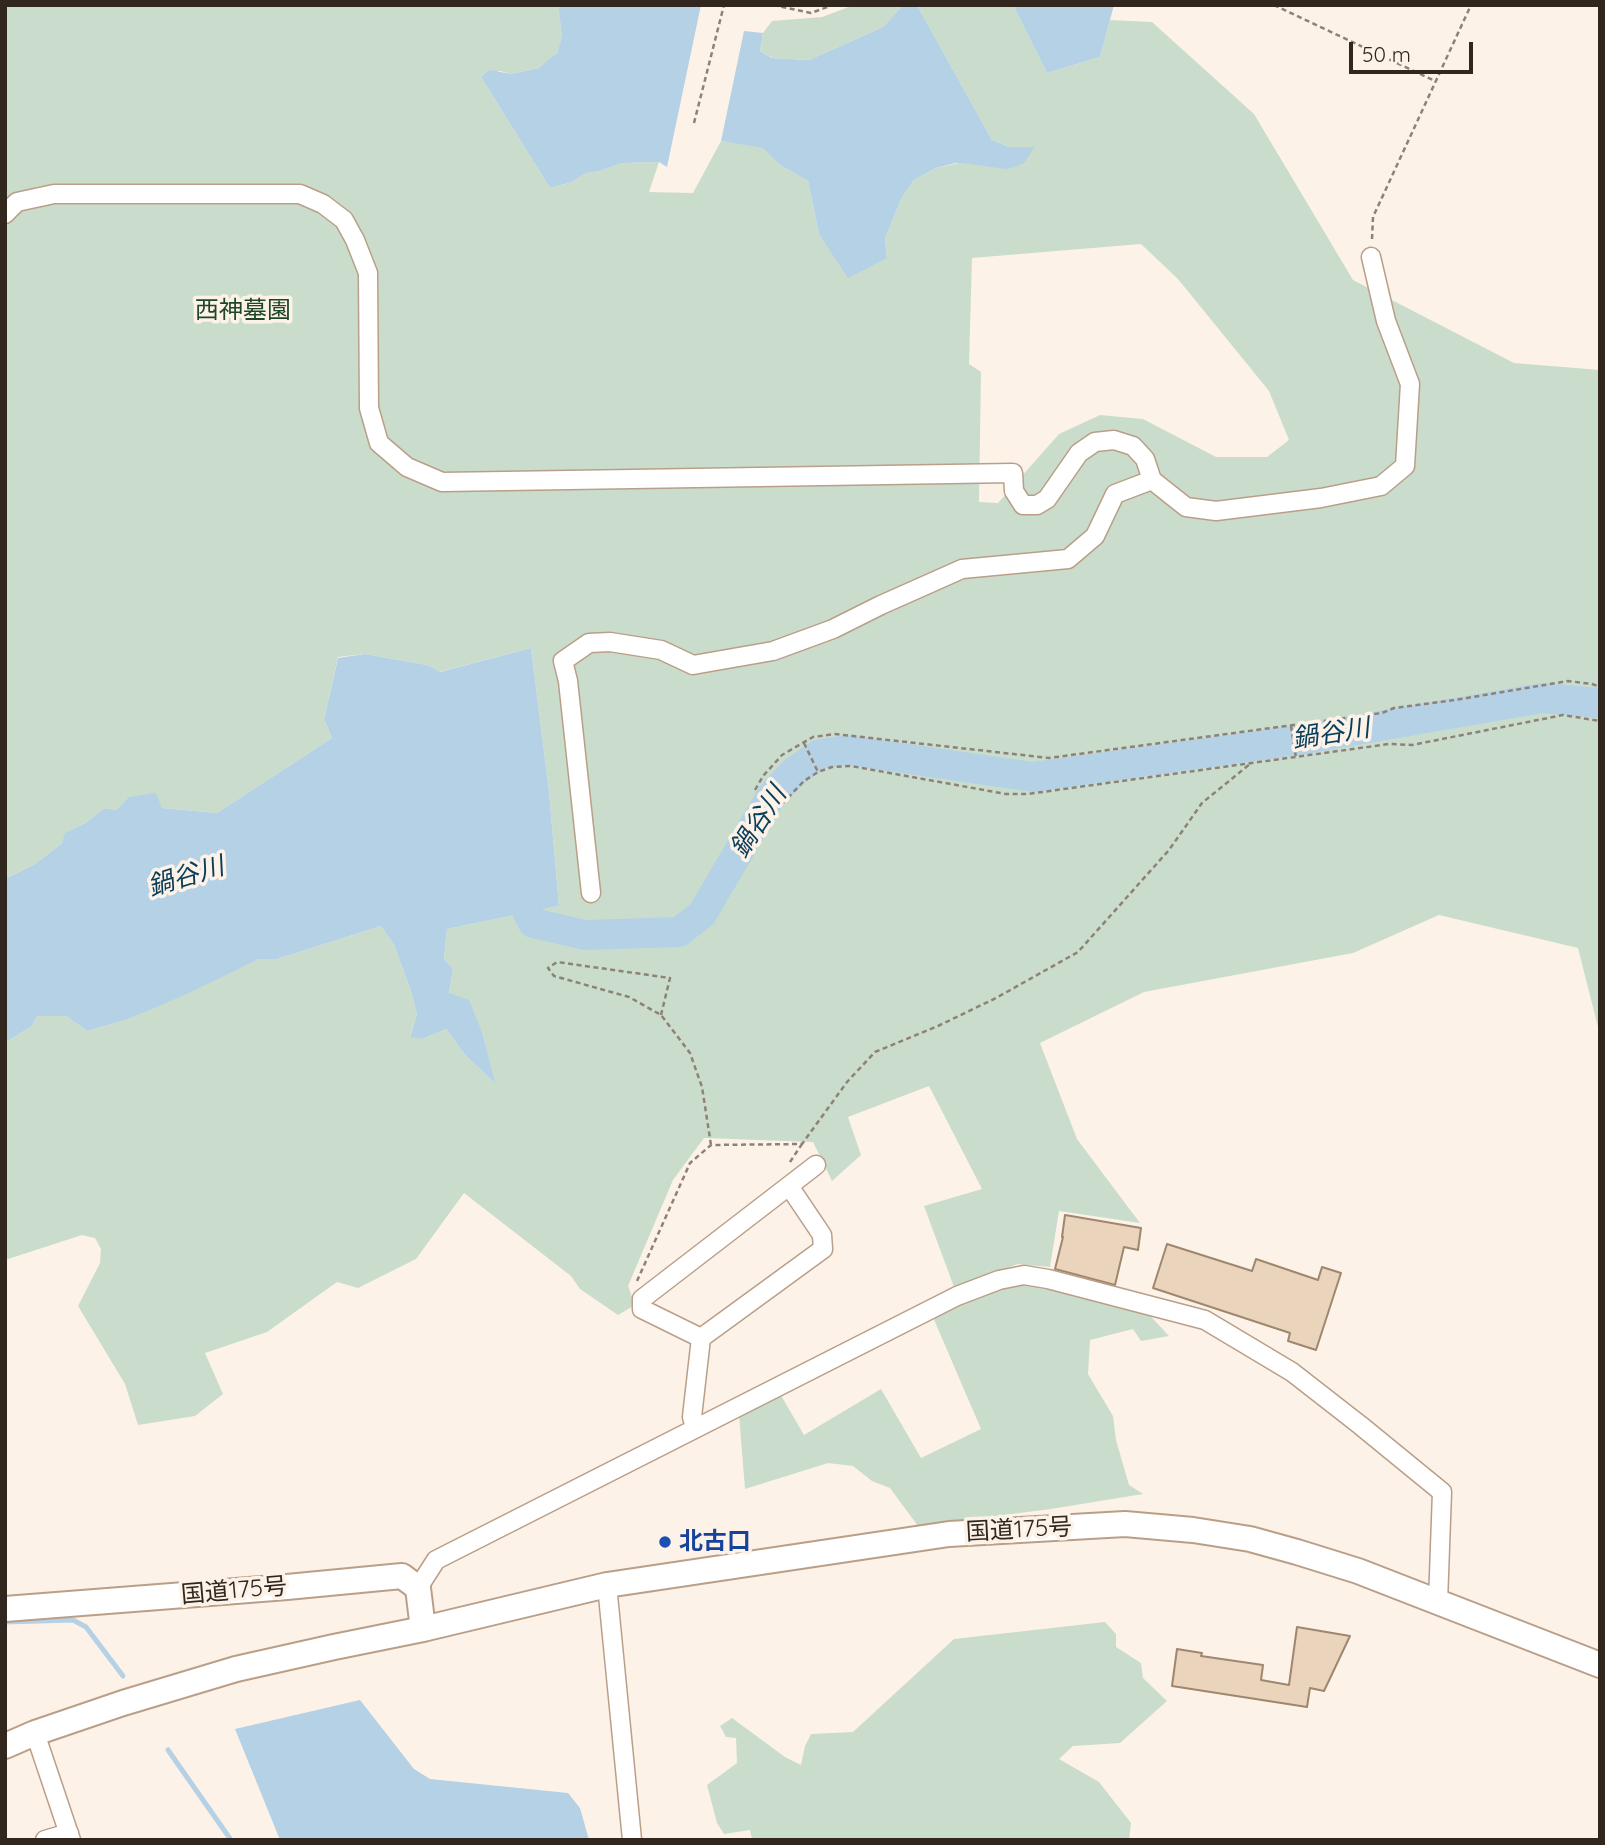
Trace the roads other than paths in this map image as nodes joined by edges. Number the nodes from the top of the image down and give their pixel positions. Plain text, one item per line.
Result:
1 (5, 214) edge
2 (1371, 257) road end
3 (1152, 480) junction
4 (592, 893) dead end
5 (816, 1165) dead end
6 (789, 1186) junction
7 (701, 1338) junction
8 (695, 1428) junction
9 (607, 1585) junction
10 (418, 1588) junction
11 (1438, 1602) junction
12 (5, 1609) edge
13 (424, 1629) junction
14 (1600, 1665) edge
15 (35, 1733) junction
16 (5, 1746) edge
17 (70, 1836) edge
18 (45, 1840) edge
19 (632, 1840) edge

1 - 3 street
2 - 3 street
3 - 4 street
5 - 6 street
6 - 7 street
6 - 7 street
7 - 8 street
8 - 10 street
8 - 11 street
9 - 11 highway, 国道175号
9 - 13 highway, 国道175号
9 - 19 street
10 - 12 highway, 国道175号
10 - 13 highway
11 - 14 highway, 国道175号
13 - 15 highway, 国道175号
15 - 16 highway, 国道175号
15 - 17 street
17 - 18 street

